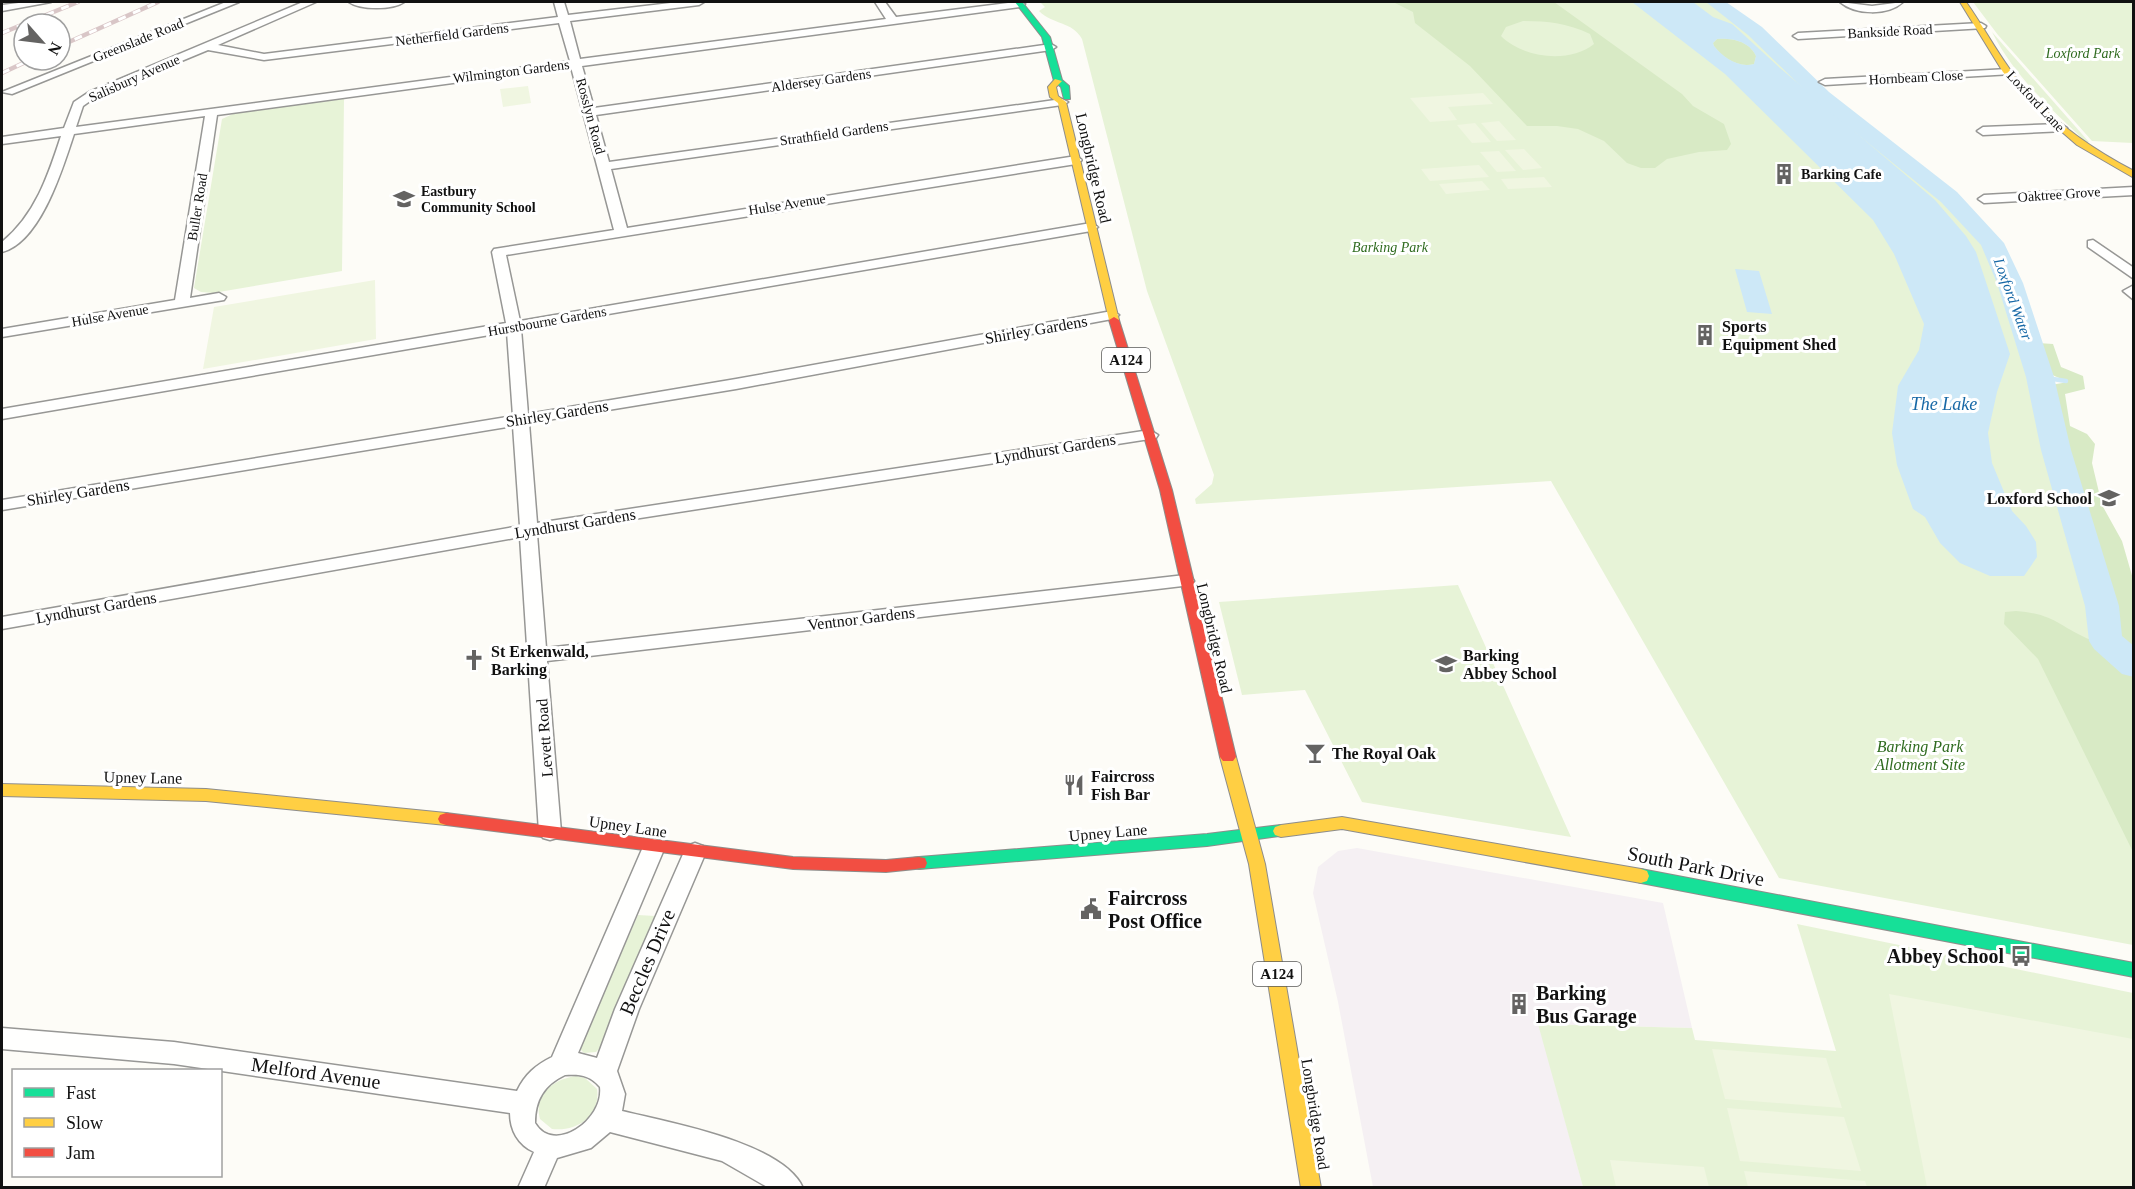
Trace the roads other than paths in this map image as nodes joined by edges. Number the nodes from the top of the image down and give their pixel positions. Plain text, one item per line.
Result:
1 (46, 2) edge
2 (234, 2) edge
3 (311, 2) edge
4 (354, 2) edge
5 (399, 2) edge
6 (559, 2) edge
7 (699, 2) edge
8 (879, 2) edge
9 (1845, 2) edge
10 (1898, 2) edge
11 (1963, 2) edge
12 (1019, 3) edge
13 (2, 8) edge
14 (565, 20) junction
15 (893, 21) junction
16 (1981, 26) junction
17 (1798, 36) dead end
18 (206, 46) junction
19 (1051, 47) junction
20 (576, 63) junction
21 (2008, 72) junction
22 (1825, 82) dead end
23 (8, 92) dead end
24 (1062, 102) junction
25 (212, 111) junction
26 (591, 112) junction
27 (2061, 128) junction
28 (1983, 131) dead end
29 (67, 132) junction
30 (2, 140) edge
31 (1076, 160) junction
32 (605, 166) junction
33 (2133, 175) edge
34 (2133, 191) edge
35 (1984, 199) dead end
36 (1091, 227) junction
37 (621, 230) junction
38 (2093, 244) dead end
39 (2, 248) edge
40 (499, 252) joint
41 (2133, 275) edge
42 (2133, 289) edge
43 (2133, 296) edge
44 (219, 297) dead end
45 (182, 303) junction
46 (1112, 315) junction
47 (514, 327) junction
48 (2, 333) edge
49 (2, 414) edge
50 (519, 420) junction
51 (1150, 435) junction
52 (2, 505) edge
53 (527, 530) junction
54 (1185, 581) junction
55 (2, 623) edge
56 (538, 656) junction
57 (2, 790) edge
58 (550, 832) junction
59 (1250, 835) junction
60 (654, 847) junction
61 (695, 852) junction
62 (2133, 970) edge
63 (2, 1039) edge
64 (561, 1065) junction
65 (604, 1072) junction
66 (523, 1103) junction
67 (606, 1119) junction
68 (549, 1146) junction
69 (531, 1188) edge
70 (790, 1188) edge
71 (1311, 1188) edge

1 - 13 street
2 - 23 street, Greenslade Road
3 - 18 street, Salisbury Avenue
4 - 5 street
6 - 14 street, Rosslyn Road
7 - 14 street, Netherfield Gardens
8 - 15 street
9 - 10 street
11 - 16 street, Loxford Lane
12 - 15 street, Wilmington Gardens
12 - 19 street, Longbridge Road / A124
14 - 18 street, Netherfield Gardens
14 - 20 street, Rosslyn Road
15 - 20 street, Wilmington Gardens
16 - 17 street, Bankside Road
16 - 21 street, Loxford Lane
18 - 29 street, Salisbury Avenue
19 - 24 street, Longbridge Road / A124
19 - 26 street, Aldersey Gardens
20 - 25 street, Wilmington Gardens
20 - 26 street, Rosslyn Road
21 - 22 street, Hornbeam Close
21 - 27 street, Loxford Lane
24 - 31 street, Longbridge Road / A124
24 - 32 street, Strathfield Gardens
25 - 29 street, Wilmington Gardens
25 - 45 street, Buller Road
26 - 32 street, Rosslyn Road
27 - 28 street
27 - 33 street, Loxford Lane
29 - 30 street, Wilmington Gardens
29 - 39 street, Salisbury Avenue
31 - 36 street, Longbridge Road / A124
31 - 37 street, Hulse Avenue
32 - 37 street, Rosslyn Road
34 - 35 street, Oaktree Grove
36 - 46 street, Longbridge Road / A124
36 - 47 street, Hurstbourne Gardens
37 - 40 street, Hulse Avenue
38 - 41 street
40 - 47 street, Levett Road
42 - 43 street
44 - 45 street, Hulse Avenue
45 - 48 street, Hulse Avenue
46 - 50 street, Shirley Gardens
46 - 51 street, Longbridge Road / A124
47 - 49 street, Hurstbourne Gardens
47 - 50 street, Levett Road
50 - 52 street, Shirley Gardens
50 - 53 street, Levett Road
51 - 53 street, Lyndhurst Gardens
51 - 54 street, Longbridge Road / A124
53 - 55 street, Lyndhurst Gardens
53 - 56 street, Levett Road
54 - 56 street, Ventnor Gardens
54 - 59 street, Longbridge Road / A124
56 - 58 street, Levett Road
57 - 58 street, Upney Lane
58 - 60 street, Upney Lane
59 - 61 street, Upney Lane
59 - 62 street, South Park Drive
59 - 71 street, Longbridge Road / A124
60 - 61 street, Upney Lane
60 - 64 street
61 - 65 street, Beccles Drive
63 - 66 street, Melford Avenue
64 - 65 street
64 - 66 street
65 - 67 street
66 - 68 street
67 - 68 street
67 - 70 street
68 - 69 street

